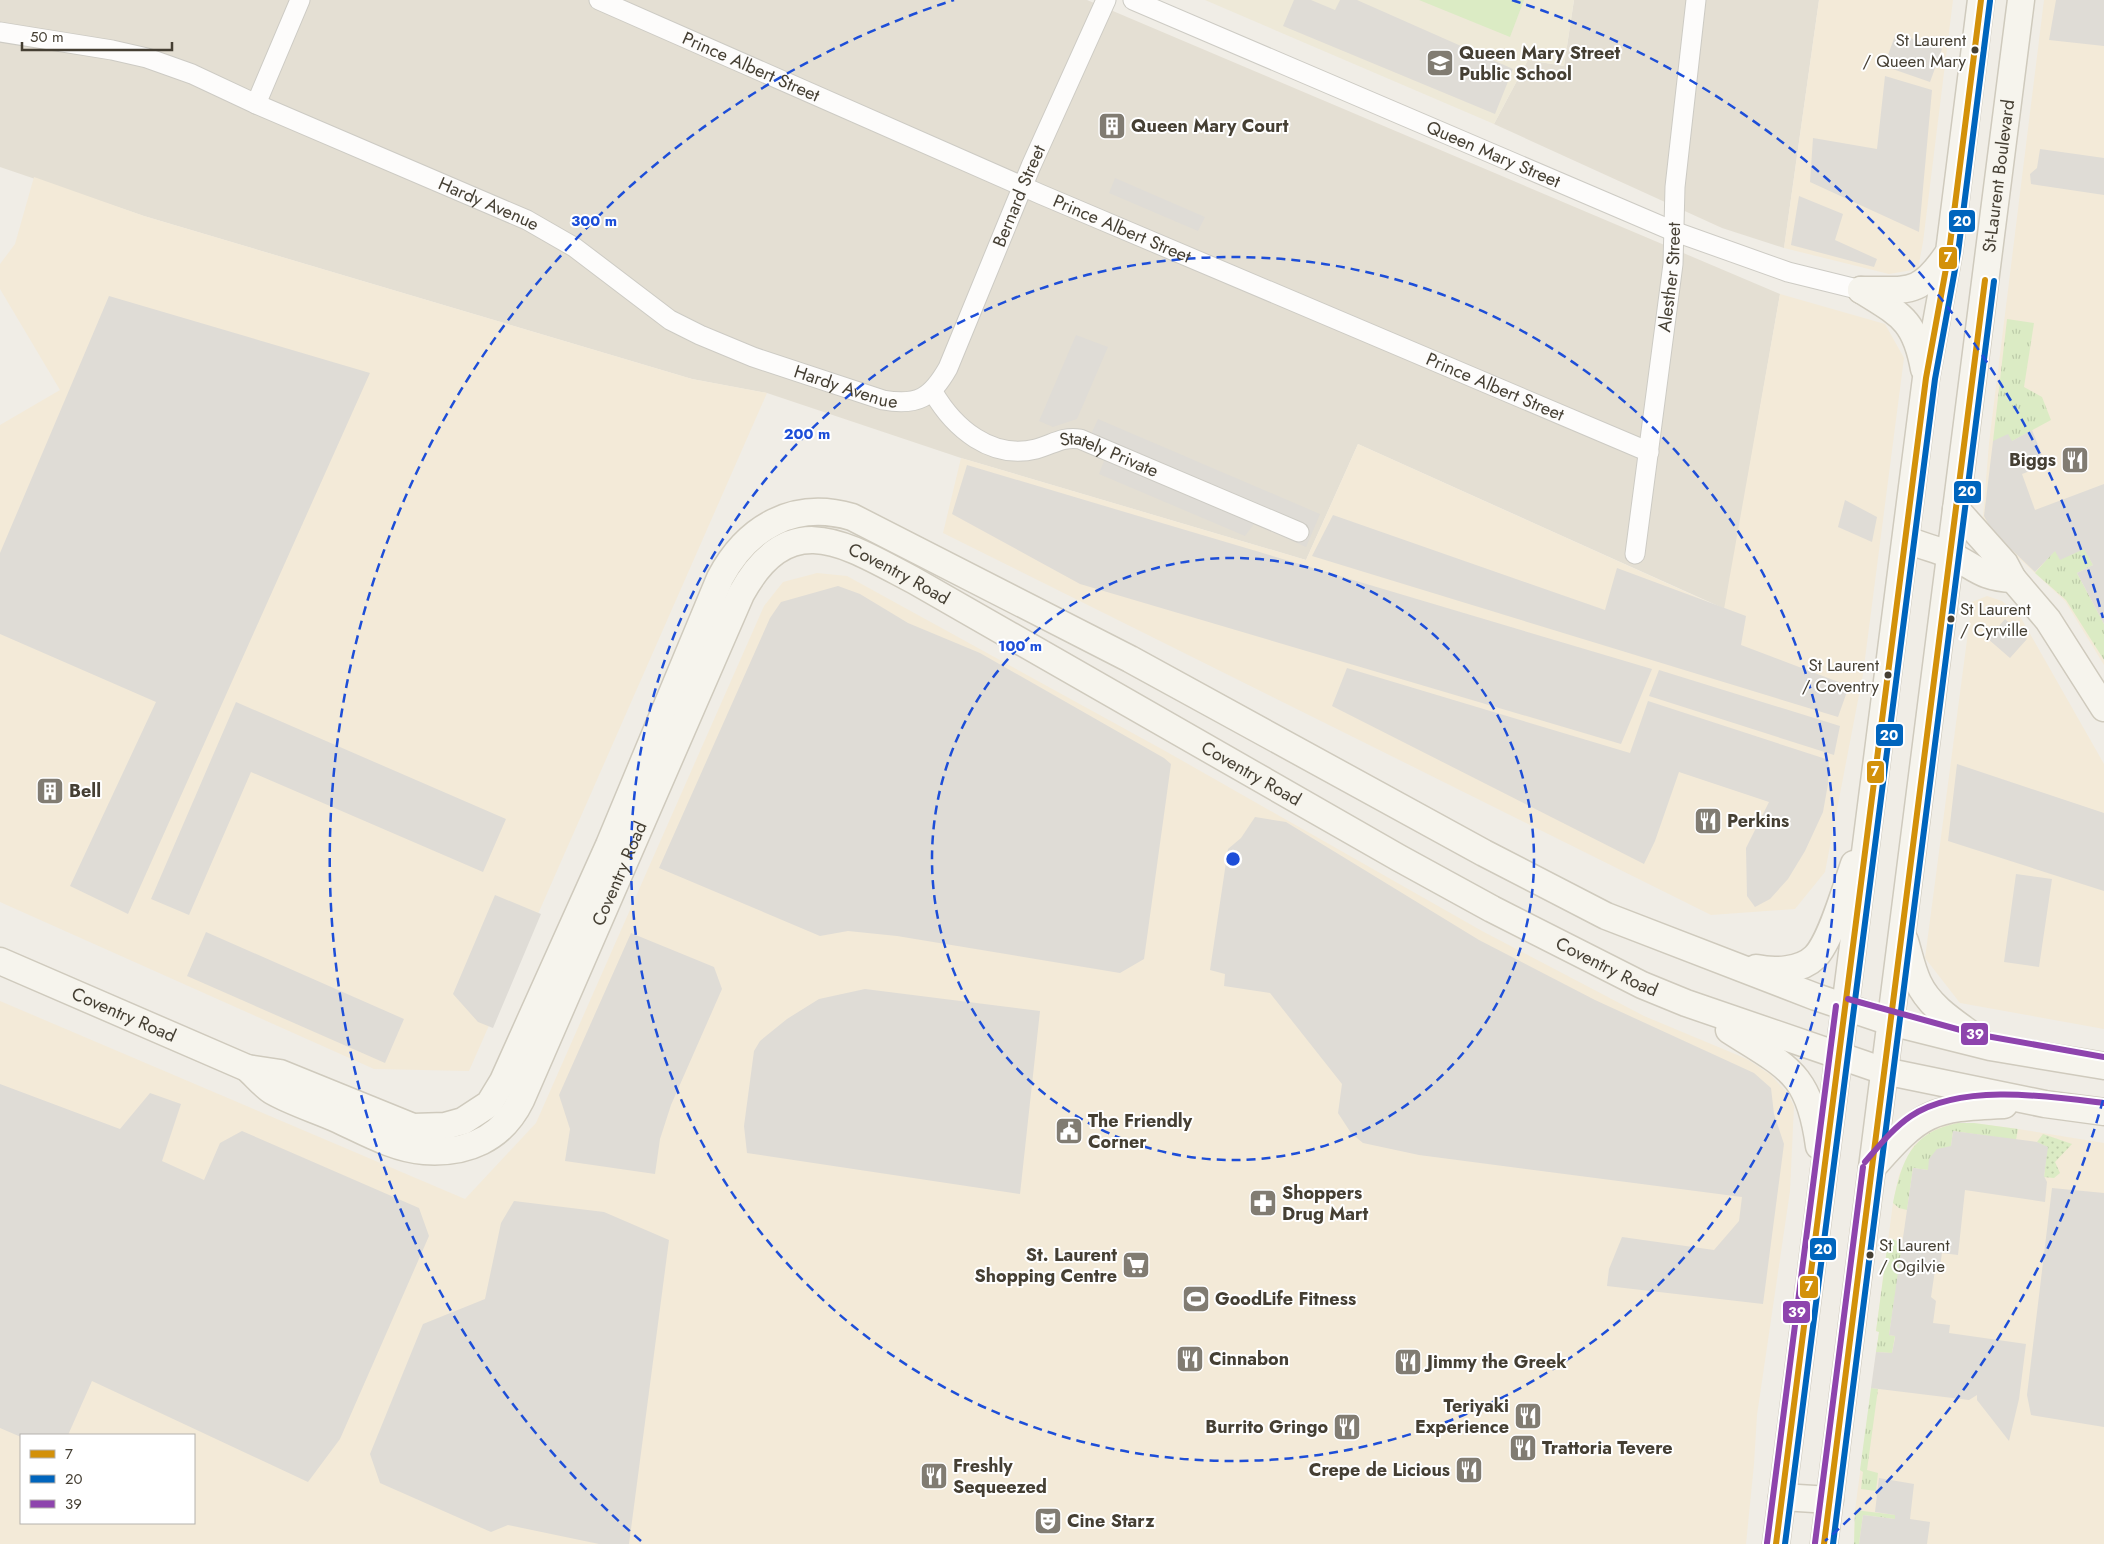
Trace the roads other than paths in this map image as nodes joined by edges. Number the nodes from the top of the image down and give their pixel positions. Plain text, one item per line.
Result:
1 (300, 0) edge
2 (599, 0) edge
3 (1106, 0) edge
4 (1132, 0) edge
5 (1696, 0) edge
6 (1980, 0) edge
7 (2021, 0) edge
8 (0, 32) edge
9 (256, 104) junction
10 (1023, 186) junction
11 (1673, 231) junction
12 (1949, 252) junction
13 (1861, 290) junction
14 (1926, 378) junction
15 (933, 392) junction
16 (1649, 452) junction
17 (1956, 509) junction
18 (1299, 532) dead end
19 (1906, 540) junction
20 (1636, 554) dead end
21 (1949, 555) junction
22 (2013, 579) junction
23 (2104, 708) edge
24 (1871, 819) junction
25 (1902, 932) junction
26 (1684, 948) junction
27 (0, 961) edge
28 (1686, 1003) junction
29 (1845, 1007) junction
30 (1890, 1022) junction
31 (1990, 1047) junction
32 (1838, 1057) junction
33 (2104, 1066) edge
34 (247, 1068) junction
35 (1884, 1071) junction
36 (2045, 1104) junction
37 (2104, 1112) edge
38 (1872, 1168) junction
39 (1824, 1176) junction
40 (1782, 1497) junction
41 (1830, 1500) junction
42 (1776, 1544) edge
43 (1824, 1544) edge

1 - 9 street
2 - 10 street, Prince Albert Street
3 - 10 street, Bernard Street
4 - 11 street, Queen Mary Street
5 - 11 street, Alesther Street
6 - 12 main road
7 - 17 main road, St-Laurent Boulevard
8 - 9 street, Hardy Avenue
9 - 15 street, Hardy Avenue
10 - 15 street, Bernard Street
10 - 16 street, Prince Albert Street
11 - 13 street, Queen Mary Street
11 - 16 street, Alesther Street
12 - 13 main road
12 - 14 main road
13 - 14 main road
14 - 19 main road
15 - 18 street, Stately Private
16 - 20 street, Alesther Street
17 - 21 main road, St-Laurent Boulevard
17 - 22 main road
19 - 21 main road
19 - 24 main road
21 - 22 main road
21 - 25 main road, St-Laurent Boulevard
22 - 23 main road
24 - 26 main road
24 - 29 main road
25 - 30 main road, St-Laurent Boulevard
25 - 31 main road
26 - 29 main road, Coventry Road
26 - 34 main road, Coventry Road
27 - 34 main road, Coventry Road
28 - 32 main road, Coventry Road
28 - 34 main road, Coventry Road
28 - 39 main road
29 - 30 main road, Coventry Road
29 - 32 main road
30 - 31 main road, Coventry Road
30 - 35 main road, St-Laurent Boulevard
31 - 33 main road, Coventry Road
32 - 35 main road, Coventry Road
32 - 39 main road
35 - 36 main road, Coventry Road
35 - 38 main road, St-Laurent Boulevard
36 - 37 main road
36 - 38 main road
38 - 41 main road, St-Laurent Boulevard
39 - 40 main road
40 - 41 main road
40 - 42 main road
41 - 43 main road, St-Laurent Boulevard

